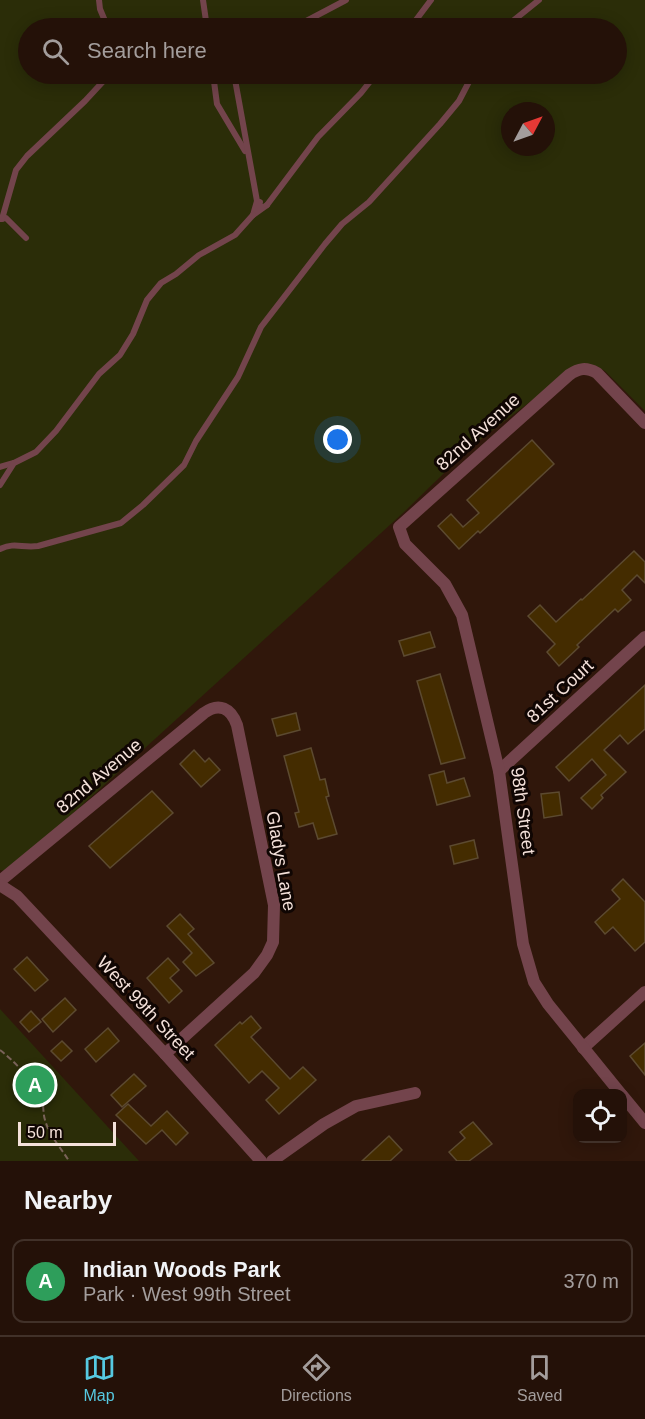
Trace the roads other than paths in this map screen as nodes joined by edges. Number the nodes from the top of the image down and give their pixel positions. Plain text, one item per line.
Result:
1 (99, 0) edge
2 (203, 0) edge
3 (346, 0) edge
4 (431, 0) edge
5 (539, 0) edge
6 (104, 18) edge
7 (206, 18) edge
8 (312, 18) edge
9 (418, 18) edge
10 (516, 18) edge
11 (101, 84) edge
12 (214, 84) edge
13 (236, 84) edge
14 (368, 84) edge
15 (468, 84) edge
16 (247, 154) junction
17 (257, 201) junction
18 (267, 206) junction
19 (253, 215) junction
20 (1, 219) edge
21 (26, 238) dead end
22 (645, 423) edge
23 (2, 470) edge
24 (0, 485) edge
25 (399, 527) joint
26 (0, 549) edge
27 (645, 637) edge
28 (224, 707) joint
29 (500, 771) junction
30 (0, 883) edge
31 (645, 992) edge
32 (583, 1048) junction
33 (165, 1054) junction
34 (618, 1089) edge
35 (415, 1093) dead end
36 (627, 1100) edge
37 (645, 1123) edge
38 (261, 1161) edge
39 (272, 1161) edge

1 - 6 lane
2 - 7 lane
3 - 8 lane
4 - 9 lane
5 - 10 lane
11 - 20 lane
12 - 16 lane
13 - 16 lane
14 - 18 lane
15 - 26 lane
16 - 17 lane
17 - 18 lane
17 - 19 lane
18 - 19 lane
19 - 23 lane
20 - 21 lane
22 - 25 street, 82nd Avenue
23 - 24 lane
25 - 29 street, 98th Street
27 - 29 street, 81st Court
28 - 30 street, 82nd Avenue
28 - 33 street, Gladys Lane
29 - 32 street, 98th Street
30 - 33 street, West 99th Street
31 - 32 street
32 - 34 street, 98th Street
33 - 38 street, West 99th Street
35 - 39 street
36 - 37 street, 98th Street

